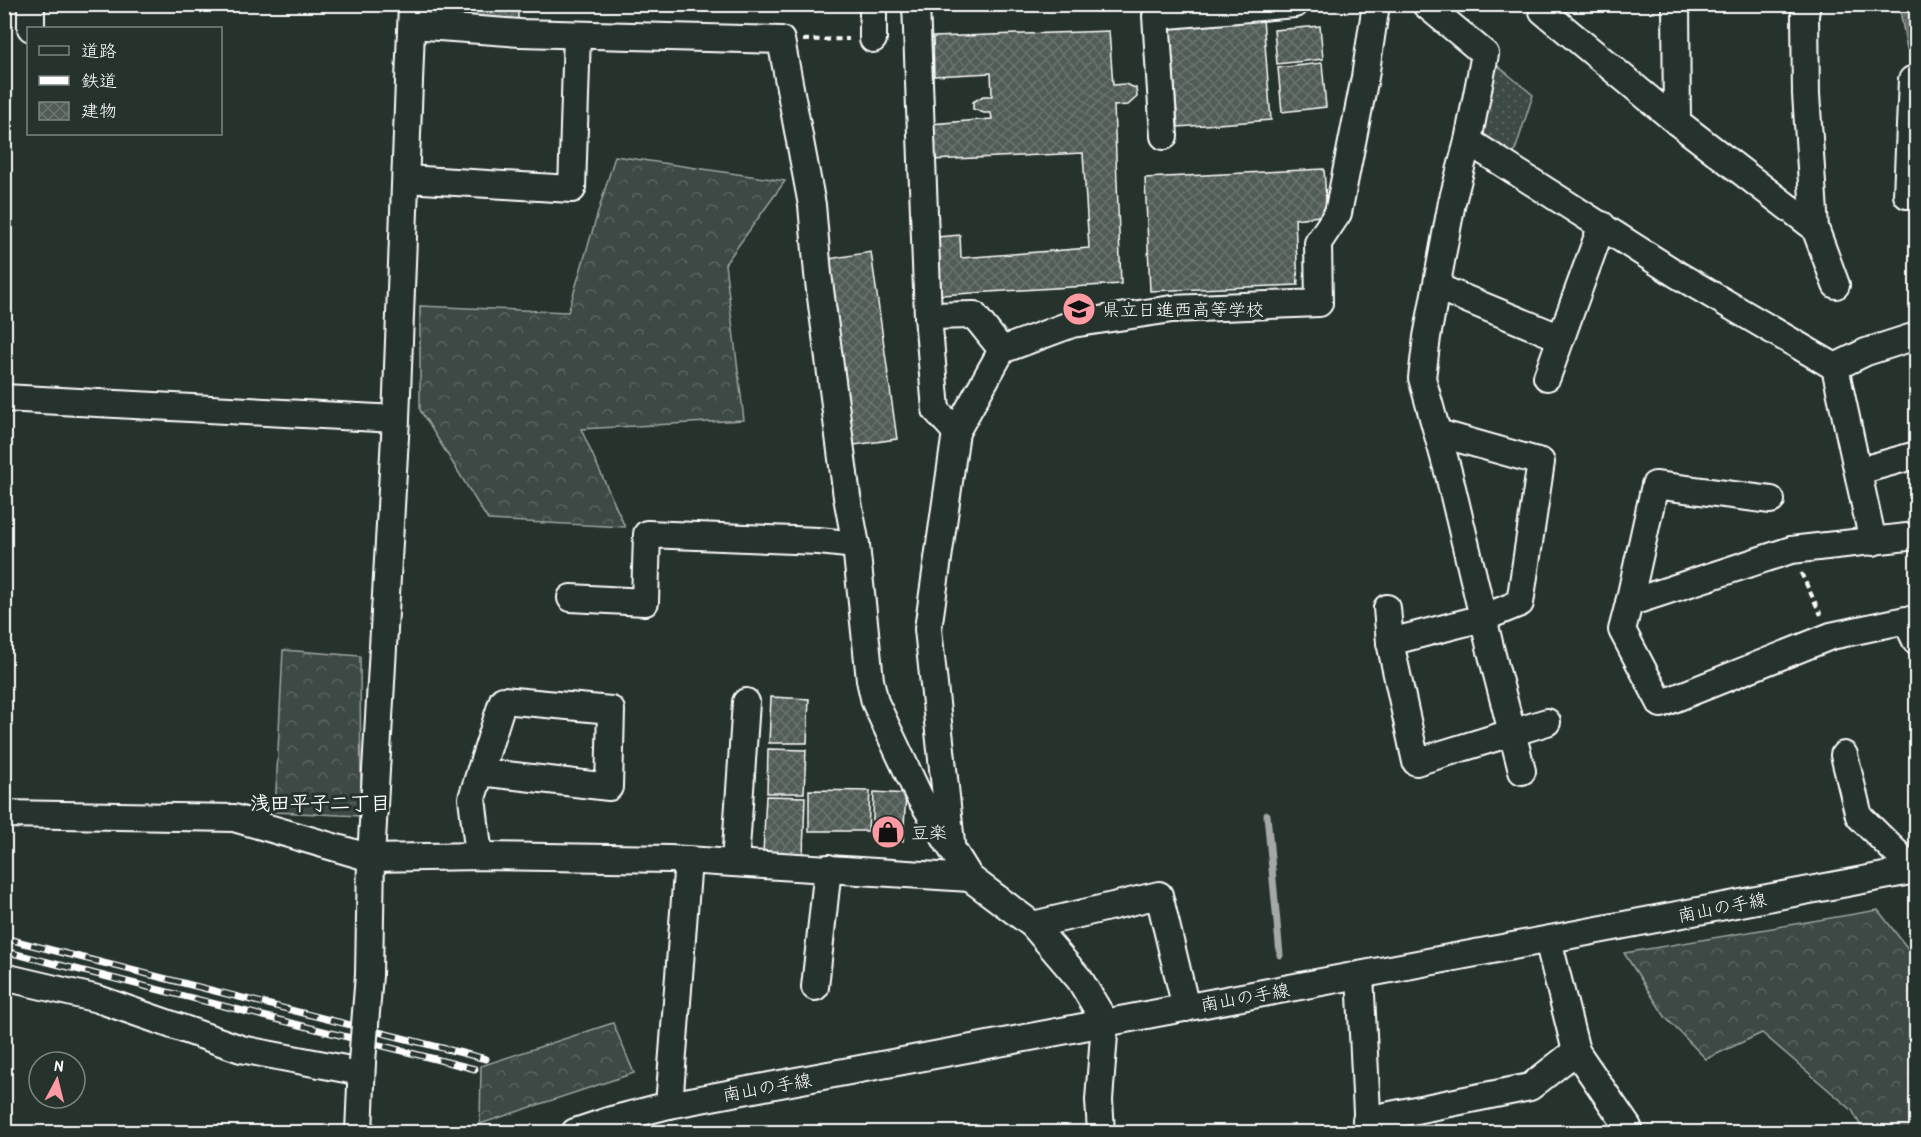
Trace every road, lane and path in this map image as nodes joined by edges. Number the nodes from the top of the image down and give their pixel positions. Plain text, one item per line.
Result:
1 (31, 4) edge
2 (873, 4) edge
3 (916, 4) edge
4 (1295, 4) edge
5 (1376, 4) edge
6 (1425, 4) edge
7 (1676, 4) edge
8 (1806, 4) edge
9 (1540, 7) edge
10 (412, 15) edge
11 (31, 27) edge
12 (577, 35) junction
13 (843, 39) dead end
14 (873, 39) dead end
15 (781, 40) junction
16 (1917, 80) edge
17 (1677, 122) junction
18 (1164, 136) dead end
19 (1468, 141) junction
20 (406, 179) junction
21 (1917, 192) edge
22 (1602, 225) junction
23 (1815, 228) junction
24 (1836, 285) dead end
25 (1437, 287) junction
26 (928, 316) junction
27 (1917, 336) edge
28 (1561, 338) junction
29 (1002, 350) junction
30 (1835, 367) junction
31 (1547, 377) dead end
32 (4, 398) edge
33 (396, 418) junction
34 (956, 432) junction
35 (1438, 433) junction
36 (1917, 455) edge
37 (1858, 471) junction
38 (1771, 500) dead end
39 (1917, 536) edge
40 (1873, 542) junction
41 (856, 545) junction
42 (1791, 550) junction
43 (571, 598) dead end
44 (1629, 603) junction
45 (1387, 608) dead end
46 (1483, 618) junction
47 (1831, 636) junction
48 (1917, 641) edge
49 (1390, 642) junction
50 (746, 702) dead end
51 (1547, 722) dead end
52 (1512, 732) junction
53 (1844, 755) dead end
54 (1522, 771) dead end
55 (480, 772) junction
56 (4, 814) edge
57 (952, 849) junction
58 (479, 856) junction
59 (371, 858) junction
60 (688, 860) junction
61 (735, 863) junction
62 (828, 868) junction
63 (1915, 870) edge
64 (970, 878) junction
65 (1033, 925) junction
66 (1548, 940) junction
67 (1360, 975) junction
68 (4, 977) edge
69 (815, 987) dead end
70 (1186, 1008) junction
71 (1105, 1022) junction
72 (1576, 1052) junction
73 (361, 1067) junction
74 (669, 1106) junction
75 (1367, 1126) edge
76 (1628, 1127) dead end
77 (358, 1132) edge
78 (575, 1132) edge
79 (1101, 1132) edge

1 - 11 street
2 - 14 street
3 - 26 street
4 - 18 street
5 - 29 street
6 - 19 street
7 - 17 street
8 - 23 street
9 - 17 street
10 - 12 street
10 - 20 street
12 - 15 street
12 - 20 street
13 - 15 path
15 - 41 street
16 - 21 street
17 - 23 street
19 - 22 street
19 - 25 street
20 - 33 street
22 - 28 street
22 - 30 street
23 - 24 street
25 - 28 street
25 - 35 street
26 - 29 street
26 - 34 street
27 - 30 street
28 - 31 street
29 - 34 street
30 - 37 street
32 - 33 street
33 - 59 street
34 - 57 street
35 - 46 street
35 - 46 street
36 - 37 street
37 - 40 street
38 - 44 street
39 - 40 street
40 - 42 street
41 - 43 street
41 - 57 street
42 - 44 street
42 - 47 path
44 - 47 street
45 - 49 street
46 - 49 street
46 - 52 street
47 - 48 street
49 - 52 street
50 - 61 street
51 - 52 street
52 - 54 street
53 - 63 street
55 - 55 street
55 - 58 street
56 - 59 street
57 - 64 street
58 - 59 street
58 - 60 street
59 - 73 street, bridge
60 - 61 street
60 - 74 street
61 - 62 street
62 - 64 street
62 - 69 street
63 - 66 street, 南山の手線
64 - 65 street
65 - 70 street
65 - 71 street
66 - 67 street, 南山の手線
66 - 72 street
67 - 70 street, 南山の手線
67 - 75 street
68 - 73 street
70 - 71 street, 南山の手線
71 - 74 street, 南山の手線
71 - 79 street
72 - 75 street
72 - 76 street
73 - 77 street
74 - 78 street, 南山の手線

